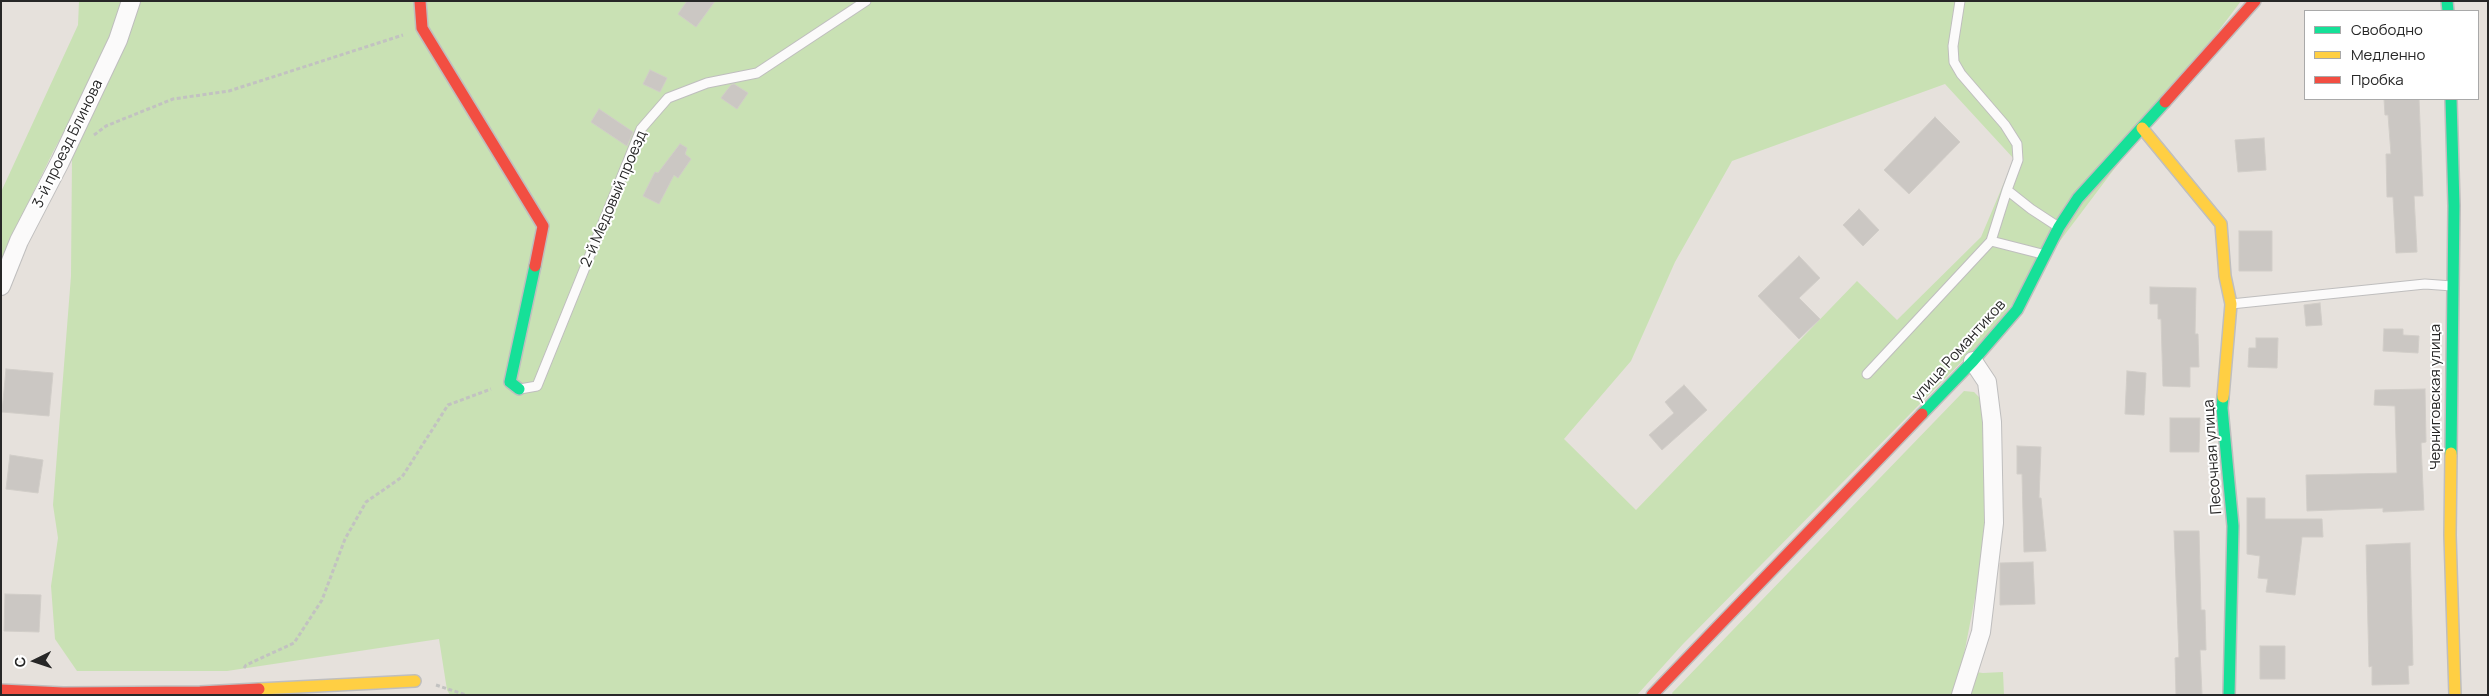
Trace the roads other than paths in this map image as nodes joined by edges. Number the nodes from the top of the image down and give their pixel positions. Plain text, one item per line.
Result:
1 (131, 1) edge
2 (420, 1) edge
3 (866, 1) edge
4 (1960, 1) edge
5 (2255, 1) edge
6 (2451, 100) edge
7 (2142, 128) junction
8 (2007, 190) junction
9 (2059, 227) junction
10 (1990, 240) junction
11 (2045, 254) junction
12 (1, 286) edge
13 (2453, 286) junction
14 (2231, 304) junction
15 (1973, 361) junction
16 (1867, 374) dead end
17 (515, 386) joint
18 (415, 684) road end
19 (1, 690) edge
20 (280, 691) edge
21 (200, 693) edge
22 (63, 694) edge
23 (1652, 695) edge
24 (1961, 695) edge
25 (2229, 695) edge
26 (2455, 695) edge

1 - 12 street, 3-й проезд Блинова
2 - 17 street
3 - 17 lane, 2-й Медовый проезд
4 - 8 lane
5 - 7 street, улица Романтиков
6 - 13 street, Черниговская улица
7 - 9 street, улица Романтиков
7 - 14 street, Песочная улица
8 - 9 lane
8 - 10 lane
9 - 11 street, улица Романтиков
10 - 11 lane
10 - 16 lane
11 - 15 street, улица Романтиков
13 - 14 lane
13 - 26 street, Черниговская улица
14 - 25 street, Песочная улица
15 - 23 street, улица Романтиков
15 - 24 street
18 - 20 street
19 - 22 street
20 - 21 street
21 - 22 street

